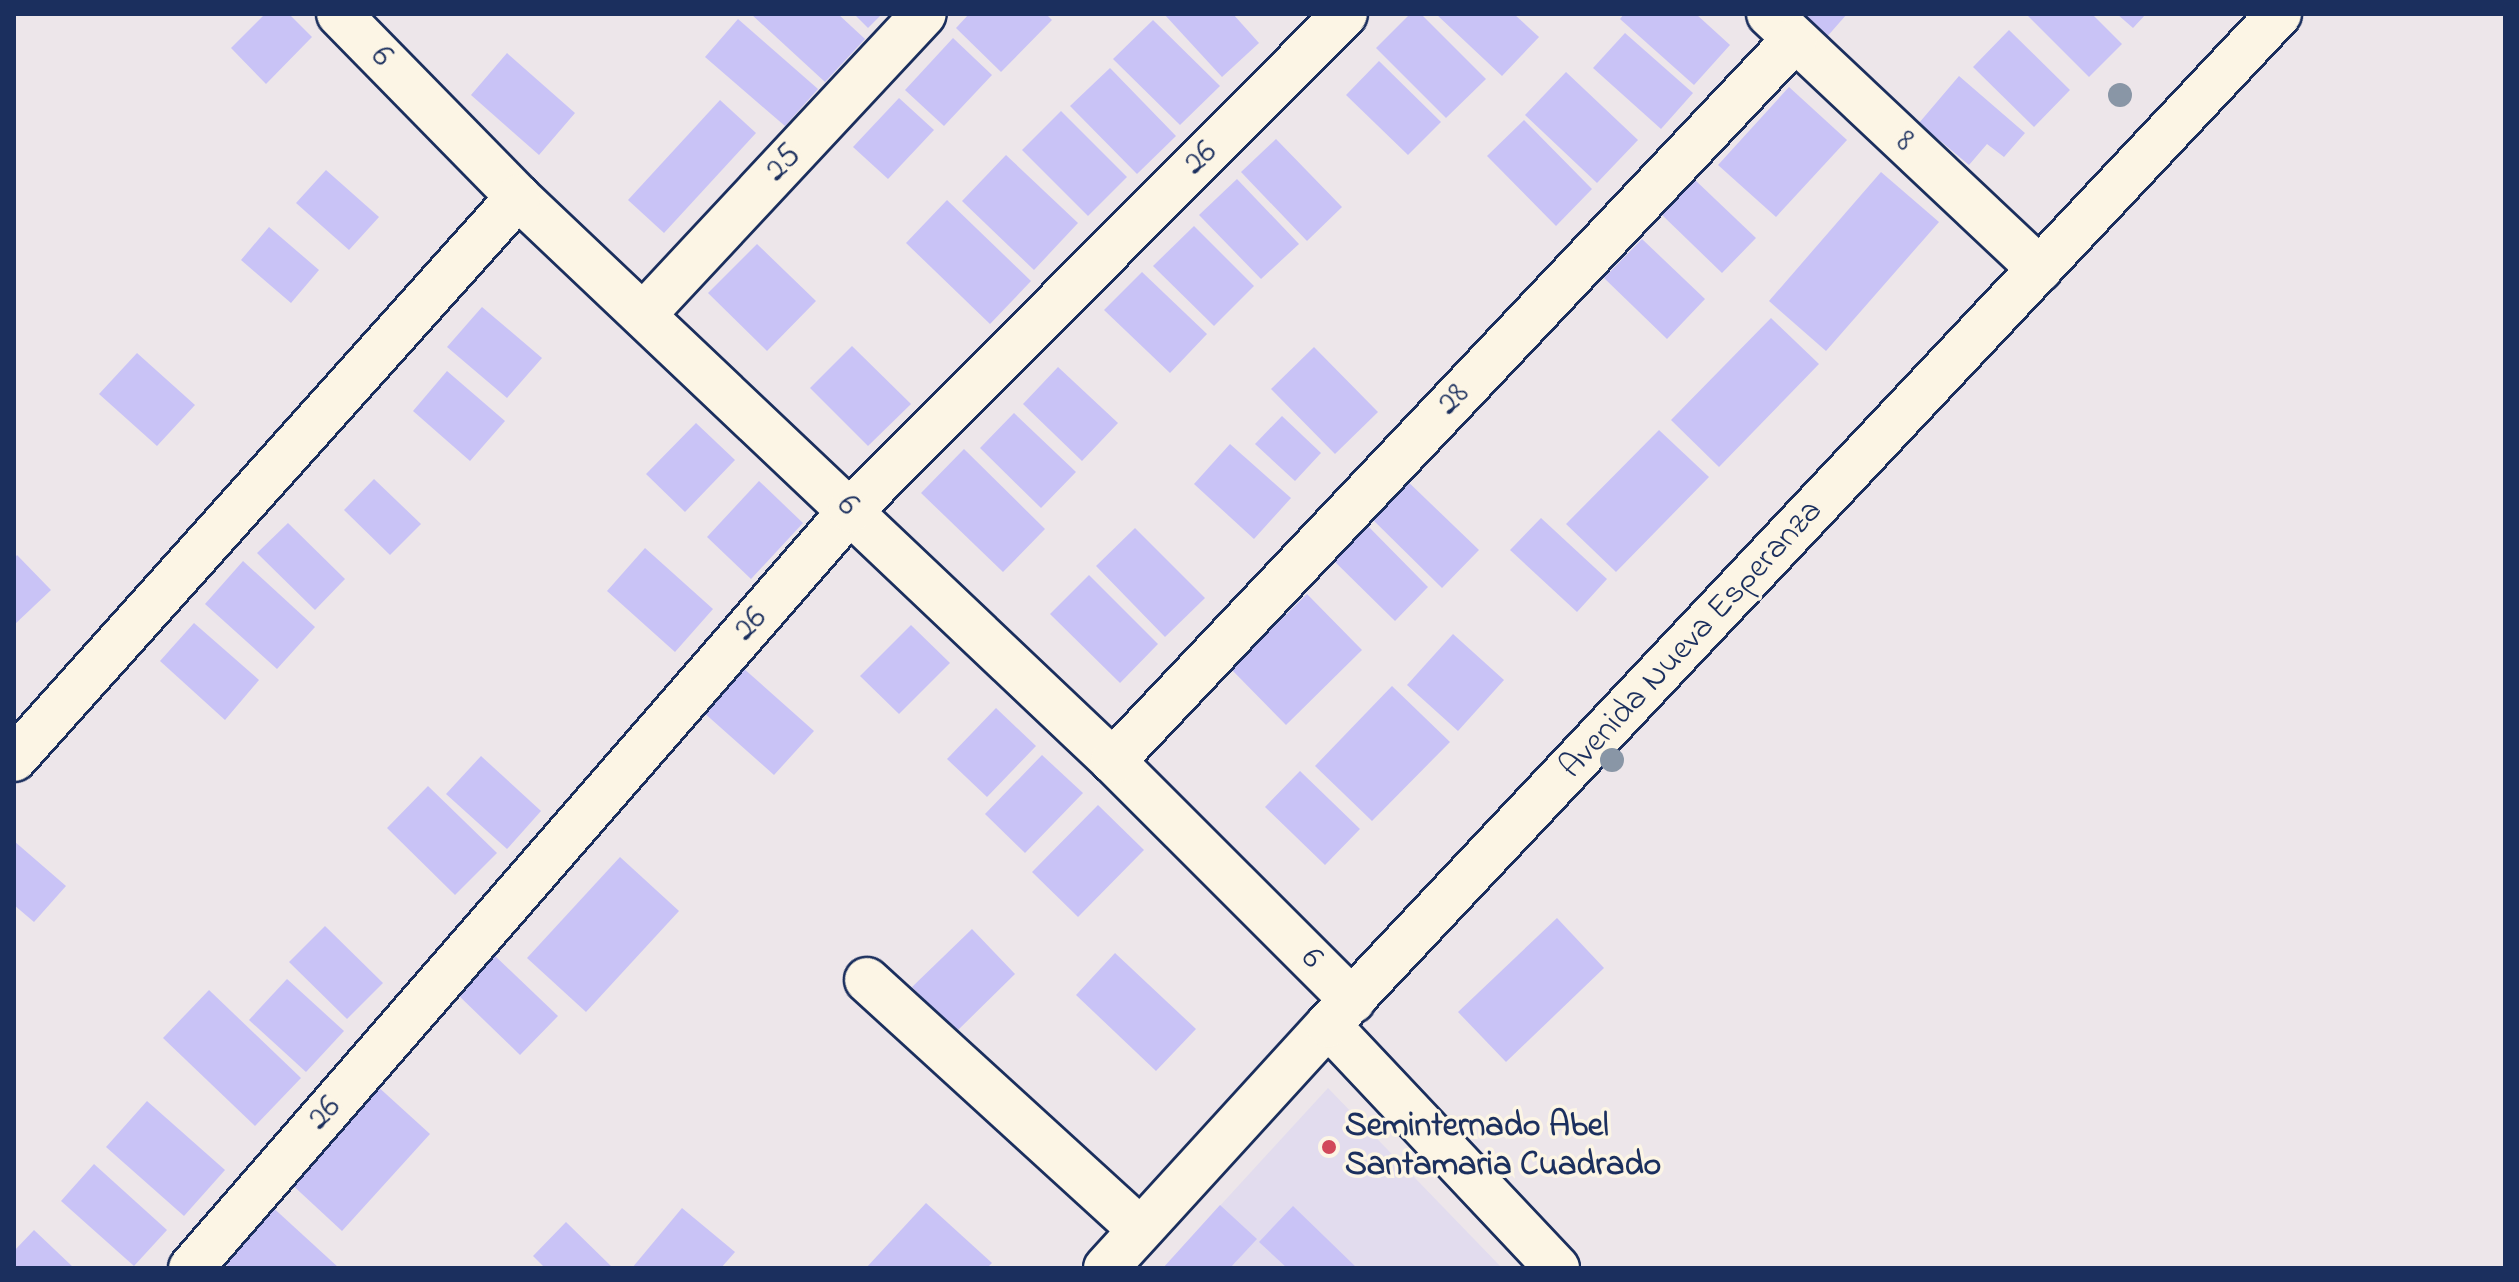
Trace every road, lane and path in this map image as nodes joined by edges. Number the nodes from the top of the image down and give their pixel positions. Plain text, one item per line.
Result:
1 (924, 14) edge
2 (1345, 14) edge
3 (357, 20) edge
4 (2257, 21) edge
5 (1782, 26) edge
6 (518, 197) junction
7 (2040, 269) junction
8 (644, 314) junction
9 (851, 510) junction
10 (14, 759) edge
11 (1113, 761) junction
12 (867, 980) dead end
13 (1341, 1013) junction
14 (1140, 1229) junction
15 (191, 1268) edge
16 (1106, 1268) edge
17 (1557, 1268) edge

1 - 8 street, 25
2 - 9 street, 26
3 - 6 street, 6
4 - 7 street, Avenida Nueva Esperanza
5 - 7 street, 8
5 - 11 street, 28
6 - 8 street, 6
6 - 10 street
7 - 13 street, Avenida Nueva Esperanza
8 - 9 street, 6
9 - 11 street, 6
9 - 15 street, 26
11 - 13 street, 6
12 - 14 street
13 - 14 street, Avenida Nueva Esperanza
13 - 17 street, 6
14 - 16 street, Avenida Nueva Esperanza

